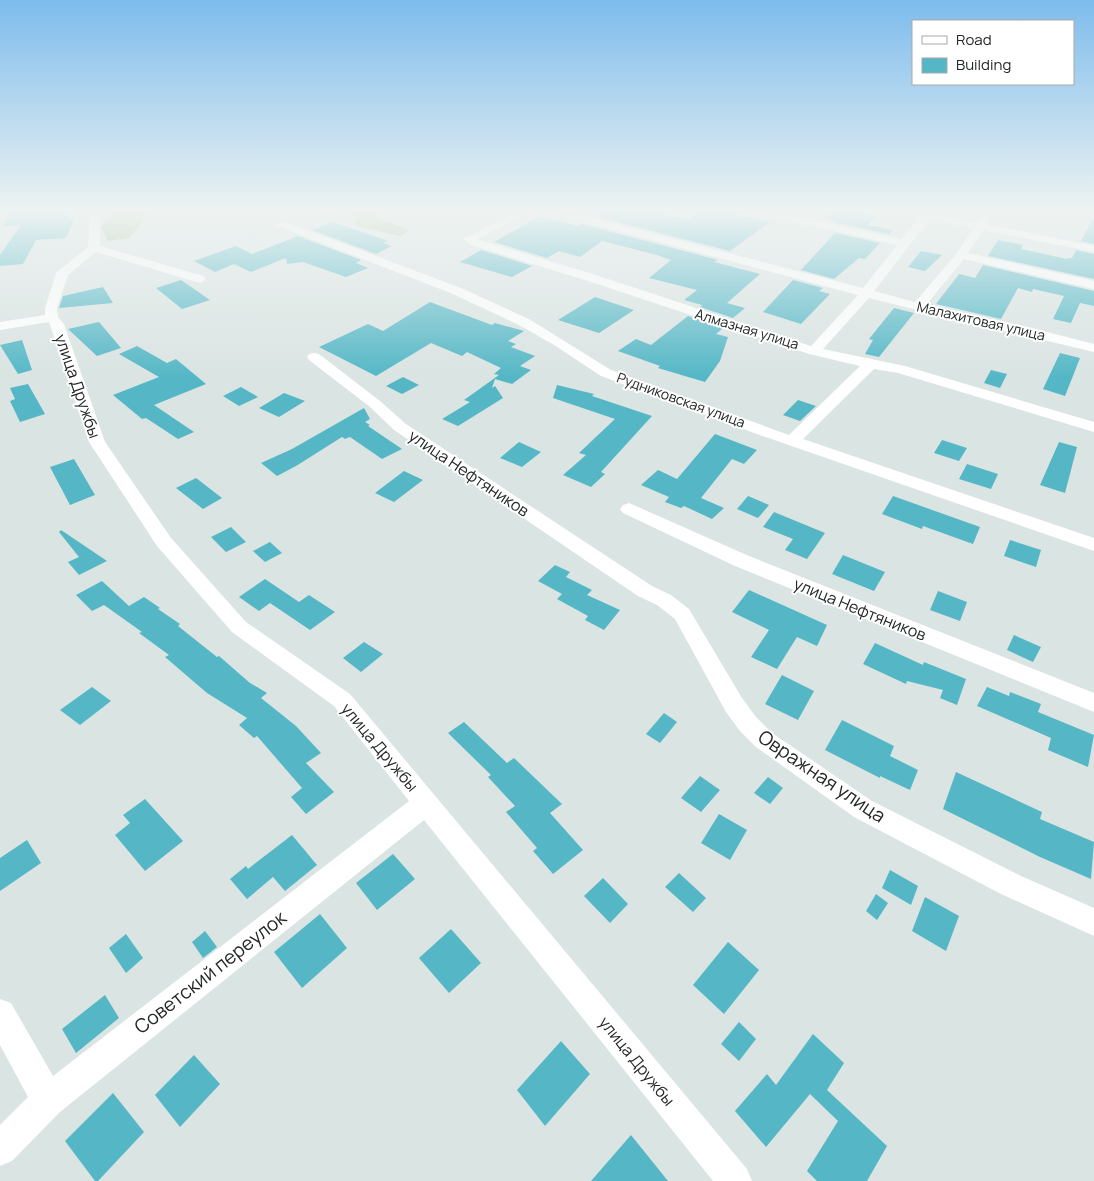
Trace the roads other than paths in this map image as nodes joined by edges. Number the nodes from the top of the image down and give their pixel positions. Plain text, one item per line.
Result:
1 (72, 265) edge
2 (153, 265) edge
3 (388, 265) edge
4 (549, 265) edge
5 (760, 265) edge
6 (887, 265) edge
7 (953, 265) edge
8 (1006, 265) edge
9 (200, 279) dead end
10 (1094, 285) edge
11 (866, 293) junction
12 (919, 306) junction
13 (52, 318) junction
14 (0, 326) edge
15 (1094, 348) edge
16 (814, 351) junction
17 (314, 357) dead end
18 (871, 363) junction
19 (1094, 427) edge
20 (792, 441) junction
21 (629, 509) dead end
22 (1094, 545) edge
23 (682, 614) joint
24 (1094, 703) edge
25 (426, 802) junction
26 (1094, 922) edge
27 (0, 1014) edge
28 (48, 1100) junction
29 (0, 1149) edge
30 (735, 1181) edge

1 - 13 street, улица Дружбы
2 - 9 street
3 - 20 street, Рудниковская улица
4 - 16 street, Алмазная улица
5 - 11 street, Малахитовая улица
6 - 11 street
7 - 12 street
8 - 10 street
11 - 12 street, Малахитовая улица
11 - 16 street
12 - 15 street, Малахитовая улица
13 - 14 street
13 - 25 street, улица Дружбы
16 - 18 street, Алмазная улица
17 - 23 street, улица Нефтяников
18 - 19 street, Алмазная улица
18 - 20 street
20 - 22 street, Рудниковская улица
21 - 24 street, улица Нефтяников
23 - 26 street, Овражная улица
25 - 28 street, Советский переулок
25 - 30 street, улица Дружбы
27 - 28 street
28 - 29 street, Советский переулок

